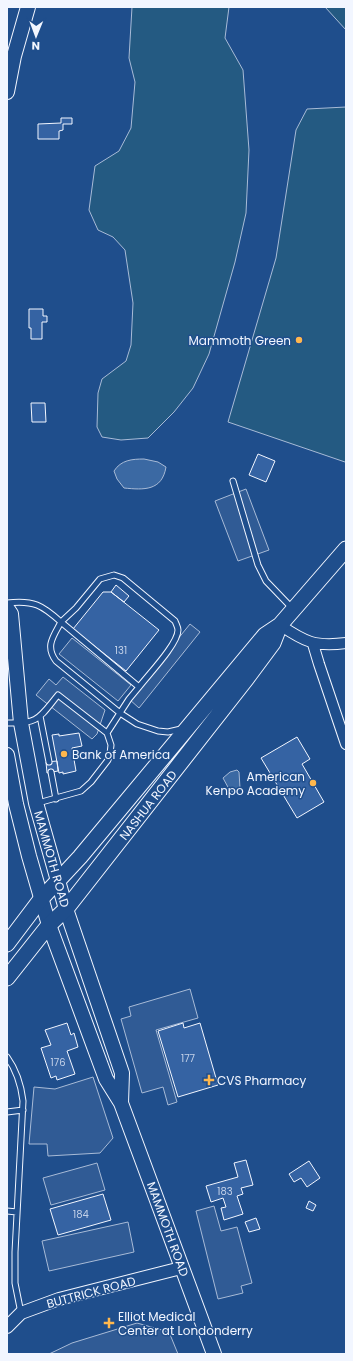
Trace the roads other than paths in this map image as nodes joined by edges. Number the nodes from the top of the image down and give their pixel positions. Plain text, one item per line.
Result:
1 (28, 7) edge
2 (7, 92) edge
3 (233, 481) dead end
4 (346, 549) edge
5 (7, 603) edge
6 (7, 608) edge
7 (293, 610) junction
8 (61, 622) junction
9 (280, 625) junction
10 (346, 643) edge
11 (313, 644) junction
12 (139, 687) junction
13 (120, 713) junction
14 (40, 716) junction
15 (7, 723) edge
16 (22, 724) junction
17 (186, 728) junction
18 (107, 733) junction
19 (346, 744) edge
20 (7, 755) edge
21 (49, 762) dead end
22 (51, 772) dead end
23 (56, 798) junction
24 (36, 803) junction
25 (58, 880) junction
26 (41, 900) junction
27 (66, 909) junction
28 (49, 925) junction
29 (7, 944) edge
30 (7, 978) edge
31 (7, 1057) edge
32 (121, 1103) junction
33 (23, 1110) junction
34 (7, 1112) edge
35 (7, 1211) edge
36 (17, 1212) junction
37 (181, 1268) junction
38 (21, 1313) junction
39 (7, 1327) edge
40 (214, 1354) edge

1 - 2 main road
3 - 7 lane
4 - 7 main road, NASHUA ROAD
5 - 8 lane
6 - 16 main road, MAMMOTH ROAD
7 - 9 main road, NASHUA ROAD
8 - 12 lane
8 - 12 lane
8 - 13 lane
9 - 11 street
9 - 17 main road, NASHUA ROAD
9 - 27 main road, NASHUA ROAD
10 - 11 street
11 - 19 street
12 - 13 lane
13 - 17 lane
13 - 18 lane
14 - 16 lane
14 - 18 lane
14 - 21 lane
15 - 16 lane
16 - 24 main road, MAMMOTH ROAD
17 - 25 main road, NASHUA ROAD
18 - 23 lane
20 - 26 main road, MAMMOTH ROAD
22 - 23 lane
23 - 24 lane
24 - 25 main road, MAMMOTH ROAD
25 - 26 main road, NASHUA ROAD
25 - 27 main road, MAMMOTH ROAD
26 - 28 main road, MAMMOTH ROAD
26 - 29 main road, NASHUA ROAD
27 - 28 main road, NASHUA ROAD
27 - 32 main road, MAMMOTH ROAD
28 - 30 main road, NASHUA ROAD
28 - 32 main road, MAMMOTH ROAD
31 - 33 lane
32 - 37 main road, MAMMOTH ROAD
33 - 34 lane
33 - 36 lane
35 - 36 lane
36 - 38 lane
37 - 38 street, BUTTRICK ROAD
37 - 40 main road, MAMMOTH ROAD
38 - 39 street, BUTTRICK ROAD

